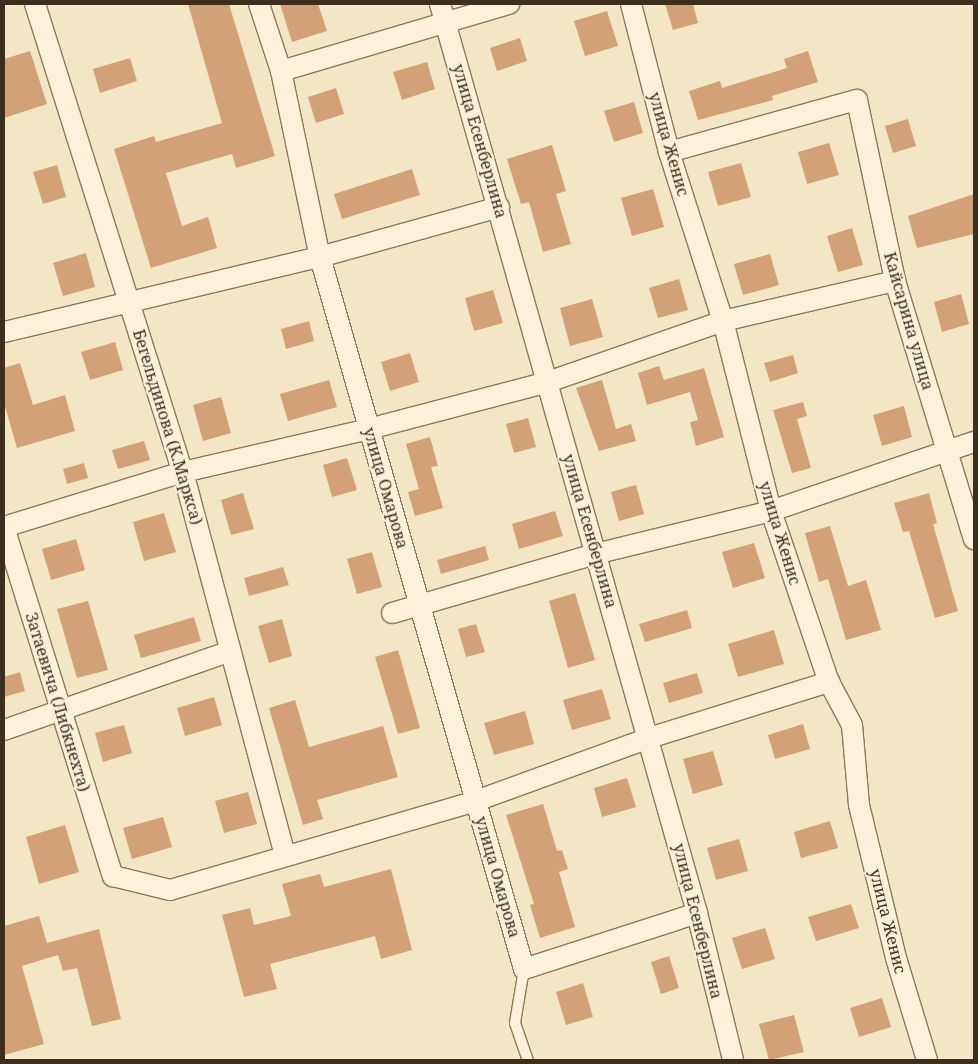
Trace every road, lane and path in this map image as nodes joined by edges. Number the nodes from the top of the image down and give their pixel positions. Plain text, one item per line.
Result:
1 (35, 4) edge
2 (259, 4) edge
3 (509, 4) edge
4 (632, 4) edge
5 (443, 13) edge
6 (281, 71) junction
7 (669, 152) junction
8 (499, 207) junction
9 (320, 257) junction
10 (895, 281) junction
11 (130, 301) junction
12 (722, 321) junction
13 (4, 332) edge
14 (548, 382) junction
15 (369, 430) junction
16 (974, 442) edge
17 (947, 451) junction
18 (183, 472) junction
19 (771, 511) junction
20 (4, 527) edge
21 (974, 539) edge
22 (596, 554) junction
23 (419, 604) junction
24 (392, 613) dead end
25 (231, 651) junction
26 (829, 682) junction
27 (61, 712) junction
28 (4, 730) edge
29 (649, 738) junction
30 (476, 801) junction
31 (285, 855) junction
32 (698, 913) junction
33 (524, 969) junction
34 (528, 1060) edge
35 (733, 1060) edge
36 (927, 1060) edge

1 - 11 street, Бегельдинова (К.Маркса)
2 - 6 street, улица Омарова
3 - 5 street
4 - 7 street, улица Женис
5 - 6 street
5 - 8 street, улица Есенберлина
6 - 9 street, улица Омарова
7 - 10 street, Кайсарина улица
7 - 12 street, улица Женис
8 - 9 street
8 - 14 street, улица Есенберлина
9 - 11 street
9 - 15 street, улица Омарова
10 - 12 street
10 - 17 street, Кайсарина улица
11 - 13 street
11 - 18 street, Бегельдинова (К.Маркса)
12 - 14 street
12 - 19 street, улица Женис
14 - 15 street
14 - 22 street, улица Есенберлина
15 - 18 street
15 - 23 street, улица Омарова
16 - 17 street
17 - 19 street
17 - 21 street, Кайсарина улица
18 - 20 street
18 - 25 street, Бегельдинова (К.Маркса)
19 - 22 street
19 - 26 street, улица Женис
20 - 27 street, Затаевича (Либкнехта)
22 - 23 street
22 - 29 street, улица Есенберлина
23 - 24 street
23 - 30 street, улица Омарова
25 - 27 street
25 - 31 street, Бегельдинова (К.Маркса)
26 - 29 street
26 - 36 street, улица Женис
27 - 28 street
27 - 31 street, Затаевича (Либкнехта)
29 - 30 street
29 - 32 street, улица Есенберлина
30 - 31 street
30 - 33 street, улица Омарова
32 - 33 street
32 - 35 street, улица Есенберлина
33 - 34 lane

